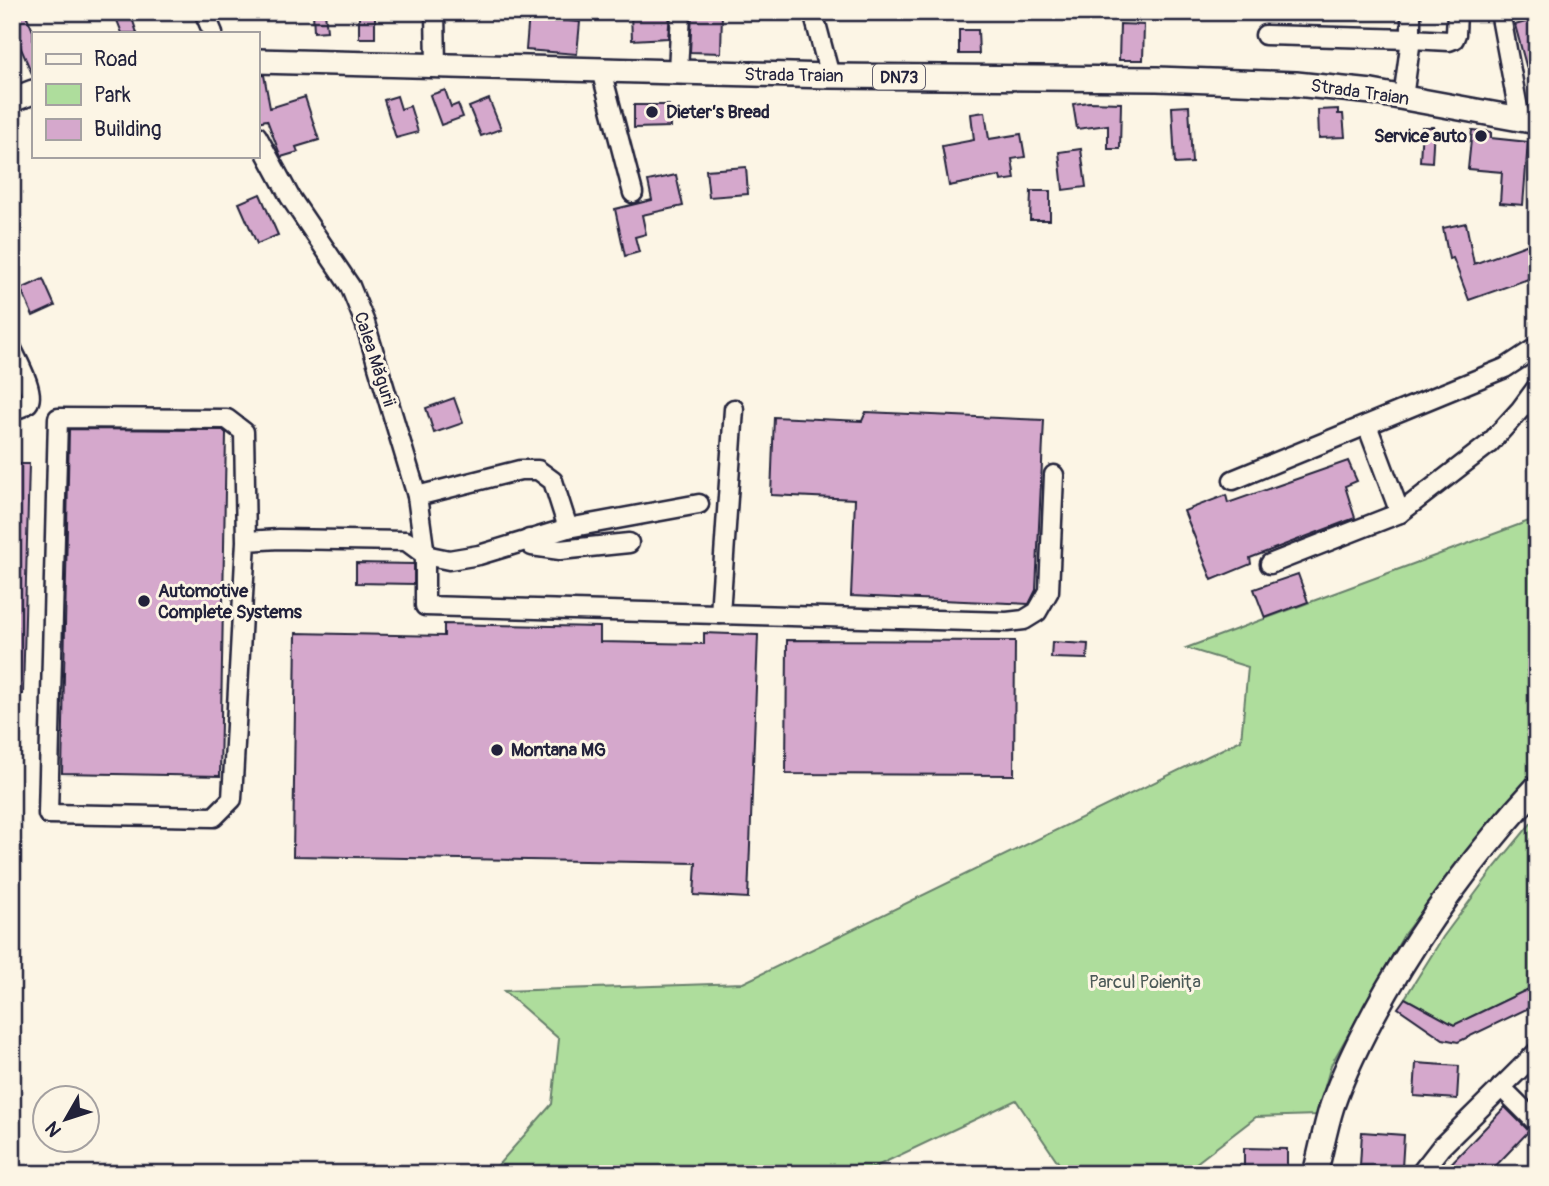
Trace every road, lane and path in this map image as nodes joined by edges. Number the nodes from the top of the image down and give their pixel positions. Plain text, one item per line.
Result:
1 (204, 12) edge
2 (435, 12) edge
3 (681, 12) edge
4 (813, 12) edge
5 (1411, 12) edge
6 (1457, 12) edge
7 (1500, 12) edge
8 (213, 32) edge
9 (1265, 35) dead end
10 (1410, 39) junction
11 (259, 61) edge
12 (436, 65) junction
13 (601, 70) junction
14 (678, 72) junction
15 (830, 76) junction
16 (32, 92) edge
17 (1404, 97) junction
18 (12, 100) edge
19 (1529, 121) edge
20 (259, 140) edge
21 (633, 193) dead end
22 (1537, 347) edge
23 (12, 349) edge
24 (1537, 387) edge
25 (734, 409) dead end
26 (12, 410) edge
27 (1367, 425) junction
28 (1054, 475) dead end
29 (1233, 480) dead end
30 (417, 496) junction
31 (699, 503) dead end
32 (1400, 513) junction
33 (568, 528) junction
34 (529, 539) junction
35 (246, 541) junction
36 (629, 543) dead end
37 (425, 555) junction
38 (1270, 564) dead end
39 (720, 614) junction
40 (1537, 787) edge
41 (1537, 1052) edge
42 (1501, 1087) junction
43 (1537, 1123) edge
44 (1315, 1174) edge
45 (1420, 1174) edge

1 - 8 street
2 - 12 street
3 - 14 street
4 - 15 street
5 - 10 street
6 - 10 street
7 - 19 street
9 - 10 street
10 - 17 street
11 - 12 main road, Strada Traian / DN73
12 - 13 main road, Strada Traian / DN73
13 - 14 main road, Strada Traian / DN73
13 - 21 street
14 - 15 main road, Strada Traian / DN73
15 - 17 main road, Strada Traian / DN73
16 - 18 main road
17 - 19 main road, Strada Traian / DN73
20 - 30 street, Calea Măgurii
22 - 27 street
23 - 26 street
24 - 32 street
25 - 39 street
27 - 29 street
27 - 32 street
28 - 39 street
30 - 33 street
30 - 37 street, Calea Măgurii
31 - 33 street
32 - 38 street
33 - 34 street
34 - 36 street
34 - 37 street
35 - 35 street
35 - 37 street
37 - 39 street, Calea Măgurii
40 - 44 main road
41 - 42 street
42 - 43 street
42 - 45 street

